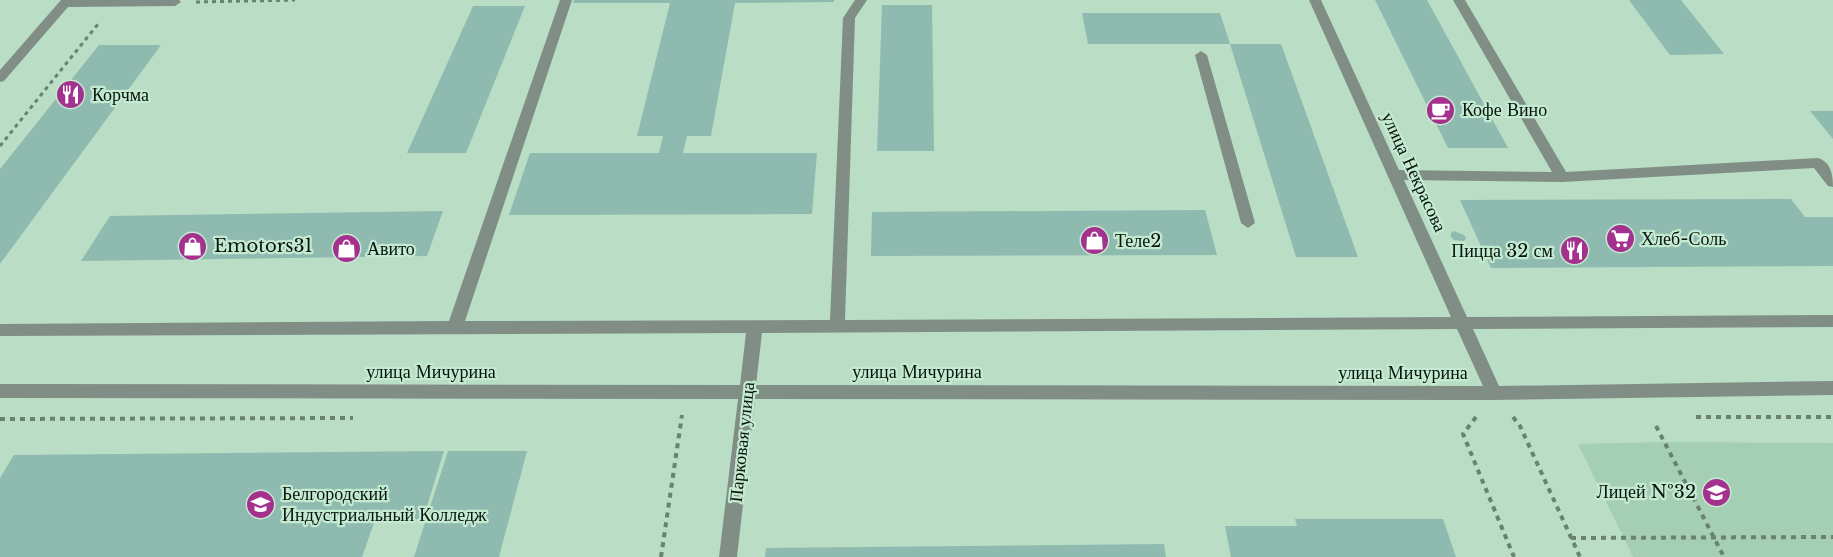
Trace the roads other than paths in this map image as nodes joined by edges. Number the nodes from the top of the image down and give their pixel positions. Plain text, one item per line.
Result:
1 (566, 0) edge
2 (861, 0) edge
3 (1315, 0) edge
4 (1459, 0) edge
5 (66, 2) edge
6 (175, 2) road end
7 (1201, 55) dead end
8 (0, 78) edge
9 (1394, 175) junction
10 (1562, 177) junction
11 (1833, 182) edge
12 (1248, 223) dead end
13 (1833, 321) edge
14 (1462, 323) junction
15 (756, 326) junction
16 (837, 326) junction
17 (454, 328) junction
18 (0, 330) edge
19 (1833, 388) edge
20 (0, 391) edge
21 (747, 392) junction
22 (1494, 393) junction
23 (728, 557) edge

1 - 17 street
2 - 16 street
3 - 9 street, улица Некрасова
4 - 10 street
5 - 6 street
5 - 8 street
7 - 12 street
9 - 10 street
9 - 14 street, улица Некрасова
10 - 11 street
13 - 14 street
14 - 16 street
14 - 22 street, улица Некрасова
15 - 16 street
15 - 17 street
15 - 21 street, Парковая улица
17 - 18 street
19 - 22 street, улица Мичурина
20 - 21 street, улица Мичурина
21 - 22 street, улица Мичурина
21 - 23 street, Парковая улица

